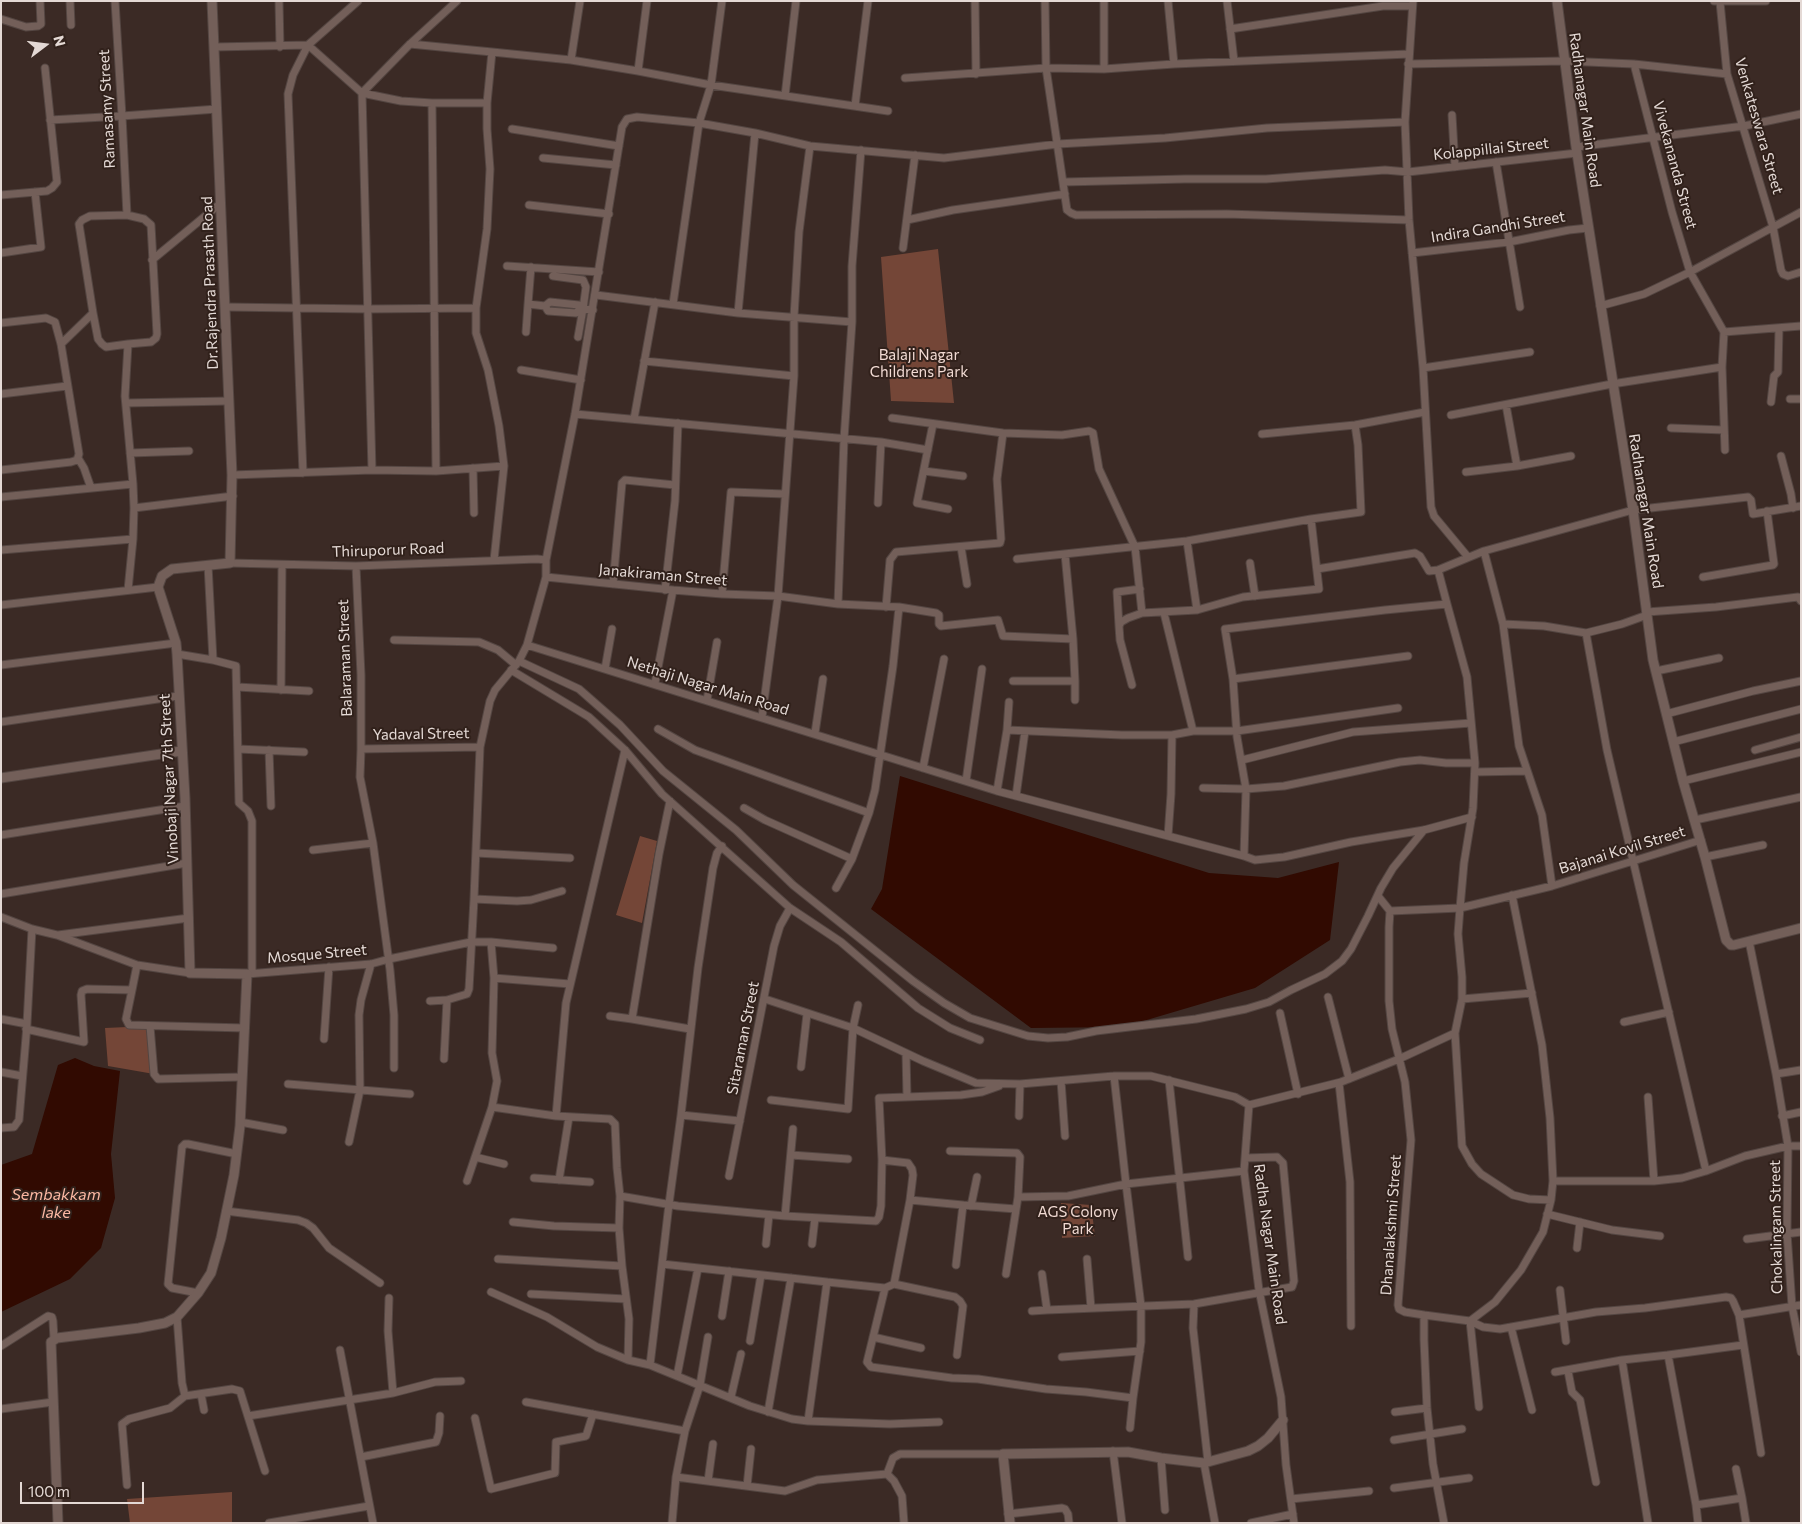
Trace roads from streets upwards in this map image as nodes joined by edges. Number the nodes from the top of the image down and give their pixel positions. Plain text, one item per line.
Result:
1 (40, 1) edge
2 (70, 1) edge
3 (114, 1) edge
4 (212, 1) edge
5 (279, 1) edge
6 (358, 1) edge
7 (457, 1) edge
8 (580, 1) edge
9 (646, 1) edge
10 (722, 1) edge
11 (796, 1) edge
12 (868, 1) edge
13 (975, 1) edge
14 (1045, 1) edge
15 (1104, 1) edge
16 (1168, 1) edge
17 (1227, 1) edge
18 (1557, 1) edge
19 (1766, 1) edge
20 (1717, 2) edge
21 (1761, 2) edge
22 (1412, 4) edge
23 (1, 19) edge
24 (71, 24) dead end
25 (1230, 30) junction
26 (410, 44) junction
27 (308, 45) junction
28 (214, 47) junction
29 (280, 47) junction
30 (492, 52) junction
31 (1409, 54) junction
32 (571, 60) junction
33 (1234, 61) junction
34 (1564, 61) junction
35 (1174, 64) junction
36 (1408, 64) junction
37 (1634, 64) junction
38 (45, 68) dead end
39 (1046, 68) junction
40 (1104, 69) junction
41 (638, 71) junction
42 (976, 74) junction
43 (1727, 74) junction
44 (904, 78) dead end
45 (711, 85) junction
46 (362, 93) junction
47 (785, 96) junction
48 (487, 102) junction
49 (432, 103) junction
50 (855, 106) junction
51 (217, 109) junction
52 (888, 111) dead end
53 (1801, 114) edge
54 (1452, 115) dead end
55 (122, 116) junction
56 (50, 120) junction
57 (1405, 122) junction
58 (699, 124) junction
59 (1744, 126) junction
60 (512, 129) dead end
61 (755, 133) junction
62 (1653, 138) junction
63 (1058, 144) junction
64 (619, 146) junction
65 (810, 146) junction
66 (861, 150) junction
67 (1577, 150) junction
68 (915, 156) junction
69 (543, 158) dead end
70 (1496, 162) junction
71 (616, 164) junction
72 (1456, 167) junction
73 (1408, 172) junction
74 (1064, 182) junction
75 (35, 192) junction
76 (1065, 194) junction
77 (1, 195) edge
78 (221, 203) junction
79 (529, 205) dead end
80 (1801, 212) edge
81 (609, 214) junction
82 (127, 215) junction
83 (907, 220) junction
84 (1409, 220) junction
85 (1773, 227) junction
86 (1588, 228) junction
87 (1509, 242) junction
88 (903, 248) dead end
89 (1, 253) edge
90 (1412, 253) junction
91 (152, 260) junction
92 (507, 266) dead end
93 (531, 267) junction
94 (599, 272) junction
95 (1690, 272) junction
96 (1801, 272) edge
97 (553, 276) dead end
98 (596, 295) junction
99 (655, 302) junction
100 (528, 304) junction
101 (673, 304) junction
102 (1600, 306) junction
103 (225, 307) junction
104 (1520, 307) dead end
105 (297, 308) junction
106 (434, 308) junction
107 (476, 308) junction
108 (368, 309) junction
109 (582, 309) junction
110 (593, 310) junction
111 (93, 313) junction
112 (738, 313) junction
113 (794, 317) junction
114 (852, 322) junction
115 (1, 323) edge
116 (1801, 326) edge
117 (1779, 328) junction
118 (526, 332) dead end
119 (1724, 332) junction
120 (578, 337) dead end
121 (61, 344) junction
122 (128, 344) junction
123 (1530, 352) dead end
124 (644, 361) junction
125 (1722, 367) junction
126 (1423, 368) junction
127 (520, 370) dead end
128 (794, 376) junction
129 (581, 380) junction
130 (1612, 384) junction
131 (67, 386) junction
132 (1, 394) edge
133 (1790, 399) dead end
134 (1801, 399) edge
135 (229, 401) junction
136 (1771, 402) dead end
137 (126, 403) junction
138 (1506, 405) junction
139 (1425, 412) junction
140 (575, 414) junction
141 (1450, 415) dead end
142 (892, 418) dead end
143 (634, 419) junction
144 (678, 423) junction
145 (934, 424) junction
146 (1355, 425) junction
147 (1671, 428) dead end
148 (1724, 430) junction
149 (1003, 432) junction
150 (789, 434) junction
151 (1262, 434) dead end
152 (844, 439) junction
153 (881, 442) junction
154 (928, 450) junction
155 (1724, 450) dead end
156 (189, 451) dead end
157 (130, 453) junction
158 (1571, 456) dead end
159 (1781, 456) dead end
160 (78, 458) junction
161 (504, 466) junction
162 (1517, 466) junction
163 (473, 468) junction
164 (1, 470) edge
165 (372, 470) junction
166 (436, 471) junction
167 (924, 471) junction
168 (1466, 472) dead end
169 (303, 473) junction
170 (232, 475) junction
171 (962, 476) dead end
172 (133, 484) junction
173 (675, 485) junction
174 (91, 488) junction
175 (785, 494) junction
176 (233, 496) junction
177 (1, 497) edge
178 (878, 503) dead end
179 (1797, 507) edge
180 (134, 508) junction
181 (948, 509) dead end
182 (1633, 510) junction
183 (1767, 511) junction
184 (474, 513) dead end
185 (1311, 519) junction
186 (133, 539) junction
187 (1187, 542) junction
188 (962, 547) junction
189 (1135, 547) junction
190 (1, 550) edge
191 (1484, 551) junction
192 (1065, 554) junction
193 (1468, 557) junction
194 (1017, 559) dead end
195 (494, 560) junction
196 (546, 560) junction
197 (230, 563) junction
198 (1250, 563) dead end
199 (208, 565) junction
200 (282, 565) junction
201 (356, 566) junction
202 (1318, 569) junction
203 (1438, 570) junction
204 (546, 577) junction
205 (1703, 577) dead end
206 (612, 584) junction
207 (967, 584) dead end
208 (158, 587) junction
209 (1140, 589) junction
210 (128, 590) junction
211 (669, 590) junction
212 (722, 594) junction
213 (778, 596) junction
214 (1255, 596) junction
215 (1801, 601) edge
216 (838, 604) junction
217 (1447, 604) junction
218 (1, 605) edge
219 (886, 607) junction
220 (899, 607) junction
221 (1197, 610) junction
222 (1164, 612) junction
223 (1142, 613) junction
224 (1647, 614) junction
225 (1503, 624) junction
226 (1120, 626) junction
227 (612, 629) dead end
228 (1586, 634) junction
229 (1073, 639) junction
230 (394, 640) dead end
231 (717, 642) dead end
232 (176, 644) junction
233 (528, 645) junction
234 (177, 654) junction
235 (1408, 656) dead end
236 (1719, 658) dead end
237 (944, 659) dead end
238 (213, 660) junction
239 (1, 665) edge
240 (515, 665) junction
241 (605, 668) junction
242 (982, 669) dead end
243 (1656, 671) junction
244 (823, 679) dead end
245 (1233, 679) junction
246 (1013, 681) dead end
247 (1075, 681) junction
248 (1801, 681) edge
249 (655, 683) junction
250 (1132, 685) dead end
251 (237, 687) junction
252 (281, 690) junction
253 (309, 691) dead end
254 (178, 696) junction
255 (707, 700) junction
256 (1075, 700) dead end
257 (1009, 702) dead end
258 (1398, 708) dead end
259 (1801, 709) edge
260 (1666, 714) junction
261 (762, 717) junction
262 (1, 722) edge
263 (1471, 723) junction
264 (658, 729) dead end
265 (1007, 730) junction
266 (1025, 730) junction
267 (1193, 731) junction
268 (1237, 731) junction
269 (814, 733) junction
270 (1172, 735) junction
271 (1801, 737) edge
272 (1673, 742) junction
273 (480, 748) junction
274 (238, 749) junction
275 (361, 749) junction
276 (269, 750) junction
277 (624, 750) junction
278 (1755, 750) dead end
279 (181, 751) junction
280 (304, 752) dead end
281 (1801, 752) edge
282 (880, 754) junction
283 (1242, 760) junction
284 (1475, 764) junction
285 (923, 768) junction
286 (1526, 771) junction
287 (1475, 772) junction
288 (1, 778) edge
289 (966, 781) junction
290 (1683, 781) junction
291 (1203, 788) dead end
292 (1246, 789) junction
293 (997, 791) junction
294 (1016, 796) junction
295 (1801, 798) edge
296 (670, 801) junction
297 (185, 806) junction
298 (271, 806) dead end
299 (744, 808) dead end
300 (869, 813) junction
301 (1472, 817) junction
302 (1695, 820) junction
303 (1424, 830) junction
304 (1, 835) edge
305 (1168, 836) junction
306 (1700, 840) junction
307 (373, 843) junction
308 (1762, 845) dead end
309 (722, 846) junction
310 (314, 850) dead end
311 (476, 853) junction
312 (1244, 856) junction
313 (1705, 857) junction
314 (570, 858) dead end
315 (852, 859) junction
316 (1633, 860) junction
317 (187, 863) junction
318 (1552, 886) junction
319 (836, 888) dead end
320 (562, 891) dead end
321 (1, 894) edge
322 (1512, 895) junction
323 (1378, 896) junction
324 (474, 899) junction
325 (790, 908) junction
326 (1460, 908) junction
327 (1390, 911) junction
328 (1, 917) edge
329 (189, 918) junction
330 (1801, 928) edge
331 (32, 929) junction
332 (56, 935) junction
333 (1749, 941) junction
334 (471, 942) junction
335 (491, 942) junction
336 (552, 948) dead end
337 (389, 959) junction
338 (371, 964) junction
339 (137, 965) junction
340 (329, 967) junction
341 (190, 973) junction
342 (249, 973) junction
343 (494, 978) junction
344 (570, 984) junction
345 (132, 990) junction
346 (1532, 993) junction
347 (1328, 997) dead end
348 (765, 999) junction
349 (1462, 999) junction
350 (430, 1000) dead end
351 (447, 1000) junction
352 (858, 1004) dead end
353 (1669, 1012) junction
354 (1280, 1013) dead end
355 (807, 1014) junction
356 (610, 1016) dead end
357 (1, 1019) edge
358 (632, 1019) junction
359 (1624, 1022) dead end
360 (27, 1026) junction
361 (150, 1026) junction
362 (244, 1028) junction
363 (853, 1028) junction
364 (690, 1029) junction
365 (1454, 1032) junction
366 (324, 1039) dead end
367 (980, 1040) dead end
368 (906, 1053) junction
369 (444, 1059) dead end
370 (1399, 1059) junction
371 (801, 1067) dead end
372 (394, 1068) dead end
373 (1801, 1070) edge
374 (1, 1072) edge
375 (1776, 1074) junction
376 (22, 1076) junction
377 (1114, 1076) junction
378 (242, 1077) junction
379 (1349, 1079) junction
380 (1169, 1080) junction
381 (1061, 1081) junction
382 (1339, 1083) junction
383 (288, 1084) dead end
384 (1020, 1084) junction
385 (1000, 1085) junction
386 (360, 1090) junction
387 (410, 1094) dead end
388 (1298, 1094) junction
389 (907, 1097) junction
390 (1648, 1097) dead end
391 (771, 1100) dead end
392 (1249, 1105) junction
393 (492, 1107) junction
394 (1801, 1112) edge
395 (681, 1115) junction
396 (556, 1116) junction
397 (1019, 1116) dead end
398 (1782, 1116) junction
399 (568, 1117) junction
400 (740, 1121) junction
401 (240, 1122) junction
402 (1, 1128) edge
403 (793, 1129) dead end
404 (283, 1130) dead end
405 (1065, 1136) dead end
406 (349, 1142) dead end
407 (1788, 1146) junction
408 (1801, 1146) edge
409 (950, 1150) dead end
410 (236, 1154) junction
411 (790, 1155) junction
412 (475, 1157) junction
413 (1245, 1158) junction
414 (848, 1159) dead end
415 (882, 1160) junction
416 (504, 1164) dead end
417 (1244, 1171) junction
418 (1706, 1171) junction
419 (729, 1176) dead end
420 (977, 1177) dead end
421 (534, 1178) dead end
422 (1180, 1178) junction
423 (559, 1180) junction
424 (467, 1181) dead end
425 (1553, 1181) junction
426 (1654, 1181) junction
427 (590, 1182) dead end
428 (1126, 1184) junction
429 (620, 1196) junction
430 (1018, 1197) junction
431 (910, 1200) junction
432 (1551, 1200) junction
433 (669, 1204) junction
434 (963, 1205) junction
435 (971, 1206) junction
436 (1016, 1209) junction
437 (226, 1211) junction
438 (1547, 1214) junction
439 (770, 1215) junction
440 (785, 1216) junction
441 (815, 1218) junction
442 (513, 1222) dead end
443 (1580, 1222) junction
444 (619, 1228) junction
445 (1801, 1232) edge
446 (1787, 1233) junction
447 (1660, 1236) dead end
448 (1746, 1239) dead end
449 (766, 1244) dead end
450 (812, 1244) dead end
451 (1577, 1248) dead end
452 (1188, 1257) dead end
453 (498, 1259) dead end
454 (1087, 1259) dead end
455 (662, 1264) junction
456 (956, 1265) dead end
457 (622, 1266) junction
458 (698, 1268) junction
459 (729, 1271) junction
460 (1006, 1274) dead end
461 (1042, 1274) dead end
462 (761, 1275) junction
463 (791, 1278) junction
464 (827, 1282) junction
465 (380, 1283) dead end
466 (894, 1284) junction
467 (885, 1288) junction
468 (1560, 1290) dead end
469 (491, 1292) dead end
470 (198, 1293) junction
471 (1260, 1293) junction
472 (531, 1294) dead end
473 (389, 1298) dead end
474 (626, 1299) junction
475 (1194, 1304) junction
476 (1801, 1305) edge
477 (1141, 1306) junction
478 (1792, 1306) junction
479 (1092, 1308) junction
480 (1047, 1310) junction
481 (1032, 1311) dead end
482 (1424, 1315) junction
483 (1740, 1315) junction
484 (722, 1316) dead end
485 (1564, 1316) junction
486 (177, 1317) junction
487 (1470, 1320) junction
488 (1351, 1326) dead end
489 (1511, 1327) junction
490 (708, 1337) dead end
491 (873, 1337) junction
492 (54, 1339) junction
493 (750, 1341) dead end
494 (1566, 1341) dead end
495 (1743, 1345) junction
496 (1, 1346) edge
497 (921, 1348) dead end
498 (340, 1350) dead end
499 (1140, 1351) junction
500 (1801, 1352) edge
501 (741, 1354) dead end
502 (957, 1355) dead end
503 (1668, 1355) junction
504 (1062, 1356) dead end
505 (628, 1360) junction
506 (1622, 1360) junction
507 (650, 1365) junction
508 (1568, 1371) junction
509 (1555, 1372) dead end
510 (677, 1376) junction
511 (461, 1381) dead end
512 (700, 1385) junction
513 (393, 1393) junction
514 (201, 1394) junction
515 (184, 1396) junction
516 (731, 1398) junction
517 (1133, 1398) junction
518 (348, 1400) junction
519 (53, 1402) junction
520 (526, 1402) dead end
521 (1479, 1407) dead end
522 (1427, 1408) junction
523 (1, 1409) edge
524 (204, 1410) dead end
525 (1532, 1410) dead end
526 (768, 1412) junction
527 (1395, 1412) dead end
528 (593, 1414) junction
529 (248, 1416) junction
530 (440, 1416) dead end
531 (474, 1418) dead end
532 (1283, 1420) junction
533 (808, 1421) junction
534 (939, 1422) dead end
535 (1130, 1428) dead end
536 (1462, 1429) dead end
537 (685, 1431) junction
538 (1430, 1435) junction
539 (1394, 1440) dead end
540 (712, 1444) dead end
541 (751, 1448) dead end
542 (1113, 1451) junction
543 (1761, 1453) dead end
544 (1003, 1454) junction
545 (361, 1457) junction
546 (1161, 1458) junction
547 (1206, 1463) junction
548 (1736, 1468) dead end
549 (265, 1471) dead end
550 (887, 1474) junction
551 (676, 1477) junction
552 (1469, 1478) dead end
553 (708, 1481) junction
554 (1596, 1482) dead end
555 (1436, 1483) junction
556 (127, 1485) dead end
557 (747, 1486) junction
558 (1394, 1488) dead end
559 (1369, 1490) dead end
560 (1742, 1498) junction
561 (1291, 1499) junction
562 (1696, 1505) junction
563 (369, 1506) junction
564 (1165, 1510) dead end
565 (1293, 1514) junction
566 (1009, 1518) edge
567 (58, 1523) edge
568 (269, 1523) edge
569 (373, 1523) edge
570 (672, 1523) edge
571 (904, 1523) edge
572 (1069, 1523) edge
573 (1122, 1523) edge
574 (1215, 1523) edge
575 (1251, 1523) edge
576 (1294, 1523) edge
577 (1444, 1523) edge
578 (1648, 1523) edge
579 (1698, 1523) edge
580 (1746, 1523) edge

1 - 23 street
2 - 24 street
3 - 55 street, Ramasamy Street
4 - 28 street, Dr.Rajendra Prasath Road
5 - 29 street
6 - 27 street
7 - 26 street
8 - 32 street
9 - 41 street
10 - 45 street
11 - 47 street
12 - 50 street
13 - 42 street
14 - 39 street
15 - 40 street
16 - 35 street
17 - 25 street
18 - 34 street, Radhanagar Main Road
19 - 21 street
20 - 21 street
20 - 43 street, Venkateswara Street
22 - 25 street
22 - 31 street
25 - 33 street
26 - 30 street
26 - 46 street
27 - 29 street
27 - 46 street
27 - 105 street
28 - 29 street
28 - 51 street, Dr.Rajendra Prasath Road
30 - 32 street
30 - 48 street
31 - 33 street
31 - 36 street
32 - 41 street
33 - 35 street
34 - 36 street
34 - 37 street
34 - 67 street, Radhanagar Main Road
35 - 40 street
36 - 57 street
37 - 43 street
37 - 62 street, Vivekananda Street
38 - 56 street
39 - 40 street
39 - 42 street
39 - 63 street
41 - 45 street
42 - 44 street
43 - 59 street, Venkateswara Street
45 - 47 street
45 - 58 street
46 - 49 street
46 - 108 street
47 - 50 street
48 - 49 street
48 - 107 street
49 - 106 street
50 - 52 street
51 - 55 street
51 - 78 street, Dr.Rajendra Prasath Road
53 - 59 street, Kolappillai Street
54 - 72 street
55 - 56 street
55 - 82 street, Ramasamy Street
56 - 75 street
57 - 63 street
57 - 73 street
58 - 61 street
58 - 64 street
58 - 101 street
59 - 62 street, Kolappillai Street
59 - 85 street, Venkateswara Street
60 - 64 street
61 - 65 street
61 - 112 street
62 - 67 street, Kolappillai Street
62 - 95 street, Vivekananda Street
63 - 68 street
63 - 74 street
64 - 71 street
65 - 66 street
65 - 113 street
66 - 68 street
66 - 114 street
67 - 70 street, Kolappillai Street
67 - 86 street, Radhanagar Main Road
68 - 83 street
69 - 71 street
70 - 72 street, Kolappillai Street
70 - 87 street
71 - 81 street
72 - 73 street, Kolappillai Street
73 - 74 street, Kolappillai Street
73 - 84 street
74 - 76 street
75 - 77 street
75 - 89 street
76 - 83 street
76 - 84 street
78 - 91 street
78 - 103 street, Dr.Rajendra Prasath Road
79 - 81 street
80 - 85 street
81 - 94 street
82 - 91 street
82 - 111 street
83 - 88 street
84 - 90 street
85 - 95 street
85 - 96 street, Venkateswara Street
86 - 87 street, Indira Gandhi Street
86 - 102 street, Radhanagar Main Road
87 - 90 street, Indira Gandhi Street
87 - 104 street
90 - 126 street
91 - 122 street
92 - 93 street
93 - 94 street
93 - 100 street
94 - 98 street
95 - 102 street
95 - 119 street, Vivekananda Street
97 - 109 street
98 - 99 street
98 - 110 street
99 - 101 street
99 - 124 street
100 - 109 street
100 - 118 street
101 - 112 street
102 - 130 street, Radhanagar Main Road
103 - 105 street
103 - 135 street, Dr.Rajendra Prasath Road
105 - 108 street
105 - 169 street
106 - 107 street
106 - 108 street
106 - 166 street
107 - 161 street
108 - 165 street
109 - 110 street
109 - 120 street
110 - 129 street
111 - 121 street
111 - 122 street
112 - 113 street
113 - 114 street
113 - 128 street
114 - 152 street
115 - 121 street
116 - 117 street
117 - 119 street
117 - 136 street
119 - 125 street
121 - 131 street
122 - 137 street
123 - 126 street
124 - 128 street
124 - 143 street
125 - 130 street
125 - 148 street
126 - 139 street
127 - 129 street
128 - 150 street
129 - 140 street
130 - 138 street
130 - 182 street, Radhanagar Main Road
131 - 132 street
131 - 160 street
133 - 134 street
135 - 137 street
135 - 170 street, Dr.Rajendra Prasath Road
137 - 157 street
138 - 141 street
138 - 162 street
139 - 146 street
139 - 193 street
140 - 143 street
140 - 196 street
142 - 145 street
143 - 144 street
144 - 150 street
144 - 173 street
145 - 149 street
145 - 154 street
146 - 151 street
146 - 185 street
147 - 148 street
148 - 155 street
149 - 188 street
149 - 189 street
150 - 152 street
150 - 175 street
152 - 153 street
152 - 216 street
153 - 154 street
153 - 178 street
154 - 167 street
156 - 157 street
157 - 172 street
158 - 162 street
159 - 179 street
160 - 164 street
160 - 174 street
161 - 163 street
161 - 195 street
162 - 168 street
163 - 166 street
163 - 184 street
165 - 166 street
165 - 169 street
167 - 171 street
167 - 181 street
169 - 170 street
170 - 176 street, Dr.Rajendra Prasath Road
172 - 174 street
172 - 180 street
173 - 206 street
173 - 211 street
174 - 177 street
175 - 212 street
175 - 213 street
176 - 180 street
176 - 197 street, Dr.Rajendra Prasath Road
179 - 183 street
180 - 186 street
182 - 183 street
182 - 191 street
182 - 224 street, Radhanagar Main Road
183 - 205 street
185 - 187 street
185 - 202 street
186 - 190 street
186 - 210 street
187 - 189 street
187 - 221 street
188 - 207 street
188 - 219 street
189 - 192 street
189 - 209 street
191 - 193 street
191 - 225 street
192 - 194 street
192 - 229 street
193 - 203 street
195 - 196 street, Thiruporur Road
195 - 201 street, Thiruporur Road
196 - 204 street
197 - 199 street
197 - 200 street, Thiruporur Road
198 - 214 street
199 - 208 street
199 - 238 street
200 - 201 street, Thiruporur Road
200 - 252 street
201 - 275 street, Balaraman Street
202 - 203 street
202 - 214 street
203 - 217 street
204 - 206 street, Janakiraman Street
204 - 233 street
206 - 211 street, Janakiraman Street
208 - 210 street
208 - 232 street, Vinobaji Nagar 7th Street
209 - 223 street
209 - 226 street
210 - 218 street
211 - 212 street, Janakiraman Street
211 - 249 street
212 - 213 street, Janakiraman Street
213 - 216 street, Janakiraman Street
213 - 261 street
214 - 221 street
215 - 224 street
216 - 219 street, Janakiraman Street
217 - 245 street
217 - 263 street
219 - 220 street, Janakiraman Street
220 - 229 street, Janakiraman Street
220 - 282 street
221 - 222 street
222 - 223 street
222 - 267 street
223 - 226 street
224 - 228 street
224 - 243 street, Radhanagar Main Road
225 - 228 street
225 - 286 street
226 - 250 street
227 - 241 street
228 - 316 street
229 - 247 street
230 - 240 street
231 - 255 street
232 - 234 street, Vinobaji Nagar 7th Street
232 - 239 street
233 - 240 street
233 - 241 street, Nethaji Nagar Main Road
234 - 238 street
234 - 254 street, Vinobaji Nagar 7th Street
235 - 245 street
236 - 243 street
237 - 285 street
238 - 251 street
240 - 273 street
240 - 277 street
240 - 323 street
241 - 249 street, Nethaji Nagar Main Road
242 - 289 street
243 - 260 street, Radhanagar Main Road
244 - 269 street
245 - 268 street
246 - 247 street
247 - 256 street
248 - 260 street
249 - 255 street, Nethaji Nagar Main Road
251 - 252 street
251 - 274 street
252 - 253 street
254 - 262 street
254 - 279 street, Vinobaji Nagar 7th Street
255 - 261 street, Nethaji Nagar Main Road
257 - 265 street
258 - 268 street
259 - 272 street
260 - 272 street, Radhanagar Main Road
261 - 269 street, Nethaji Nagar Main Road
263 - 283 street
263 - 284 street
264 - 300 street
265 - 266 street
265 - 293 street
266 - 270 street
266 - 294 street
267 - 268 street
267 - 270 street
268 - 283 street
269 - 282 street, Nethaji Nagar Main Road
270 - 305 street
271 - 278 street
272 - 290 street, Radhanagar Main Road
273 - 275 street, Yadaval Street
273 - 311 street
274 - 276 street
274 - 342 street
275 - 307 street, Yadaval Street
276 - 280 street
276 - 298 street
277 - 296 street
277 - 344 street
279 - 288 street
279 - 297 street, Vinobaji Nagar 7th Street
281 - 290 street
282 - 285 street, Nethaji Nagar Main Road
282 - 300 street
283 - 292 street
284 - 287 street
284 - 292 street
285 - 289 street, Nethaji Nagar Main Road
286 - 287 street
286 - 318 street
287 - 301 street
289 - 293 street, Nethaji Nagar Main Road
290 - 302 street, Radhanagar Main Road
291 - 292 street
292 - 312 street
293 - 294 street, Nethaji Nagar Main Road
294 - 305 street, Nethaji Nagar Main Road
295 - 302 street
296 - 309 street
296 - 358 street
297 - 304 street
297 - 317 street, Vinobaji Nagar 7th Street
299 - 315 street
300 - 315 street
301 - 303 street, Nethaji Nagar Main Road
301 - 326 street
302 - 306 street, Radhanagar Main Road
303 - 312 street, Nethaji Nagar Main Road
303 - 323 street
305 - 312 street, Nethaji Nagar Main Road
306 - 313 street, Radhanagar Main Road
306 - 316 street, Bajanai Kovil Street
307 - 310 street
307 - 337 street, Yadaval Street
308 - 313 street
309 - 325 street
309 - 364 street
311 - 314 street
311 - 324 street
313 - 333 street, Radhanagar Main Road
315 - 319 street
316 - 318 street, Bajanai Kovil Street
316 - 353 street
317 - 321 street
317 - 329 street, Vinobaji Nagar 7th Street
318 - 322 street
320 - 324 street
322 - 326 street
322 - 346 street
323 - 327 street
324 - 334 street
325 - 348 street, Sitaraman Street
325 - 367 street
326 - 327 street
326 - 349 street
327 - 370 street, Dhanalakshmi Street
328 - 331 street
329 - 332 street
329 - 341 street, Vinobaji Nagar 7th Street
330 - 333 street, Radhanagar Main Road
331 - 332 street
331 - 360 street
332 - 339 street
333 - 375 street, Chokalingam Street
334 - 335 street, Mosque Street
334 - 337 street, Mosque Street
334 - 351 street
335 - 336 street, Mosque Street
335 - 343 street
337 - 338 street, Mosque Street
337 - 372 street, Yadaval Street
338 - 340 street, Mosque Street
338 - 386 street
339 - 341 street
339 - 345 street
340 - 342 street, Mosque Street
340 - 366 street
341 - 342 street
342 - 362 street
343 - 344 street
343 - 393 street
344 - 396 street
345 - 360 street
345 - 361 street
346 - 349 street
346 - 425 street
347 - 379 street
348 - 355 street
348 - 400 street, Sitaraman Street
349 - 365 street
350 - 351 street
351 - 369 street
352 - 363 street
353 - 359 street
353 - 418 street
354 - 388 street
355 - 363 street
355 - 371 street
356 - 358 street
357 - 360 street
358 - 364 street
360 - 376 street
361 - 362 street
361 - 378 street
362 - 378 street
363 - 368 street
363 - 391 street
364 - 395 street
365 - 370 street
365 - 432 street
368 - 385 street
368 - 389 street
370 - 379 street
370 - 482 street, Dhanalakshmi Street
373 - 375 street
374 - 376 street
375 - 398 street, Chokalingam Street
376 - 402 street
377 - 380 street
377 - 381 street
377 - 428 street
378 - 401 street
379 - 382 street
380 - 392 street
380 - 422 street
381 - 384 street
381 - 405 street
382 - 388 street
382 - 488 street
383 - 386 street
384 - 385 street
384 - 397 street
385 - 389 street
386 - 387 street
386 - 406 street
388 - 392 street
389 - 415 street
390 - 426 street
392 - 413 street, Radha Nagar Main Road
393 - 396 street
393 - 412 street
394 - 398 street
395 - 400 street
395 - 433 street
396 - 399 street
398 - 407 street, Chokalingam Street
399 - 423 street
399 - 429 street
400 - 419 street, Sitaraman Street
401 - 404 street
401 - 410 street
403 - 411 street
407 - 408 street
407 - 418 street
407 - 446 street, Chokalingam Street
409 - 430 street
410 - 437 street
410 - 470 street
411 - 414 street
411 - 440 street
412 - 416 street
412 - 424 street
413 - 417 street, Radha Nagar Main Road
413 - 471 street
415 - 431 street
415 - 441 street
417 - 422 street
417 - 471 street, Radha Nagar Main Road
418 - 426 street
420 - 435 street
421 - 423 street
422 - 428 street
422 - 452 street
423 - 427 street
425 - 426 street
425 - 432 street
428 - 430 street
428 - 477 street
429 - 433 street
429 - 444 street
430 - 436 street
431 - 434 street
431 - 466 street
432 - 438 street
433 - 439 street
433 - 455 street
434 - 435 street
434 - 456 street
435 - 436 street
436 - 460 street
437 - 465 street
437 - 470 street
438 - 443 street
438 - 487 street
439 - 440 street
439 - 449 street
440 - 441 street
441 - 450 street
442 - 444 street
443 - 447 street
443 - 451 street
444 - 457 street
445 - 446 street
446 - 448 street
446 - 478 street, Chokalingam Street
453 - 457 street
454 - 479 street
455 - 458 street
455 - 507 street
457 - 474 street
458 - 459 street
458 - 510 street
459 - 462 street
459 - 484 street
461 - 480 street
462 - 463 street
462 - 493 street
463 - 464 street
463 - 526 street
464 - 467 street
464 - 533 street
466 - 467 street
466 - 502 street
467 - 491 street
468 - 485 street
469 - 505 street
470 - 486 street
471 - 475 street
471 - 532 street, Radha Nagar Main Road
472 - 474 street
473 - 513 street
474 - 505 street
475 - 477 street
475 - 547 street
476 - 478 street
477 - 479 street
477 - 499 street
478 - 483 street
478 - 500 street, Chokalingam Street
479 - 480 street
480 - 481 street
482 - 487 street, Dhanalakshmi Street
482 - 522 street
483 - 485 street, Dhanalakshmi Street
483 - 495 street
485 - 489 street, Dhanalakshmi Street
485 - 494 street
486 - 492 street
486 - 515 street
487 - 489 street, Dhanalakshmi Street
487 - 521 street
489 - 525 street
490 - 512 street
491 - 497 street
491 - 517 street
492 - 496 street
492 - 519 street
495 - 503 street
495 - 543 street
498 - 518 street
499 - 504 street
499 - 517 street
501 - 516 street
503 - 506 street
503 - 562 street
505 - 507 street
506 - 508 street
506 - 578 street
507 - 510 street
508 - 509 street
508 - 554 street
510 - 512 street
511 - 513 street
512 - 516 street
512 - 537 street
513 - 518 street
514 - 515 street
514 - 524 street
514 - 529 street
515 - 556 street
516 - 526 street
517 - 535 street
518 - 529 street
518 - 545 street
519 - 523 street
519 - 567 street
520 - 528 street
522 - 527 street
522 - 538 street
526 - 533 street
528 - 531 street
528 - 537 street
529 - 549 street
530 - 545 street
532 - 547 street
532 - 561 street, Radha Nagar Main Road
533 - 534 street
536 - 538 street
537 - 551 street
538 - 539 street
538 - 555 street
540 - 553 street
541 - 557 street
542 - 544 street
542 - 546 street
542 - 573 street
544 - 550 street
544 - 566 street
545 - 563 street
546 - 547 street
546 - 564 street
547 - 574 street
548 - 560 street
550 - 557 street
550 - 571 street
551 - 553 street
551 - 570 street
552 - 555 street
553 - 557 street
555 - 558 street
555 - 577 street
559 - 561 street
560 - 562 street
560 - 580 street
561 - 565 street, Radha Nagar Main Road
562 - 579 street
563 - 568 street
563 - 569 street
565 - 575 street
565 - 576 street, Radha Nagar Main Road
566 - 572 street

